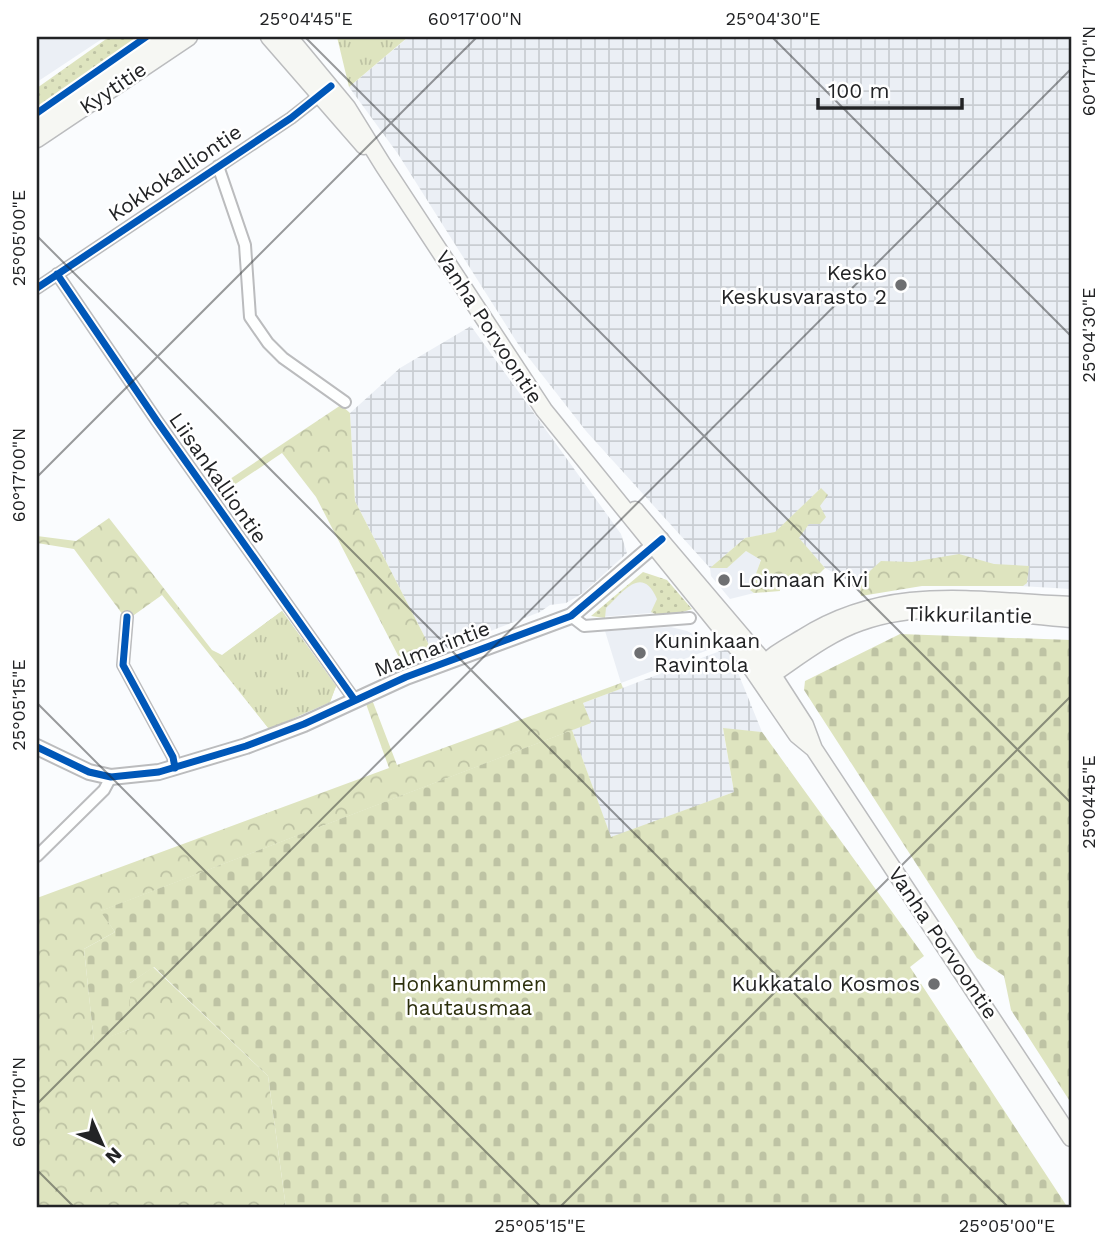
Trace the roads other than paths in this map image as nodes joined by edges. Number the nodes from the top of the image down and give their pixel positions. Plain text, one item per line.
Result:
1 (166, 37) edge
2 (189, 37) edge
3 (269, 37) edge
4 (289, 37) edge
5 (326, 90) junction
6 (37, 124) edge
7 (37, 139) edge
8 (218, 166) junction
9 (57, 274) junction
10 (37, 288) edge
11 (345, 402) dead end
12 (657, 542) junction
13 (1071, 605) edge
14 (571, 616) junction
15 (127, 617) dead end
16 (690, 618) dead end
17 (1071, 619) edge
18 (765, 671) junction
19 (354, 699) junction
20 (37, 747) edge
21 (175, 768) junction
22 (111, 777) junction
23 (37, 856) edge
24 (1071, 1138) edge

1 - 6 main road, Kyytitie
2 - 7 main road, Kyytitie
3 - 5 main road, Vanha Porvoontie
4 - 5 main road, Vanha Porvoontie
5 - 8 street, Kokkokalliontie
5 - 12 main road, Vanha Porvoontie
8 - 9 street, Kokkokalliontie
8 - 11 street
9 - 10 street, Kokkokalliontie
9 - 19 street, Liisankalliontie
12 - 14 street, Malmarintie
12 - 18 main road, Vanha Porvoontie
13 - 18 main road, Tikkurilantie
14 - 16 street
14 - 19 street, Malmarintie
15 - 21 street
17 - 18 main road, Tikkurilantie
18 - 24 main road, Vanha Porvoontie
19 - 21 street, Malmarintie
20 - 22 street, Malmarintie
21 - 22 street, Malmarintie
22 - 23 street

